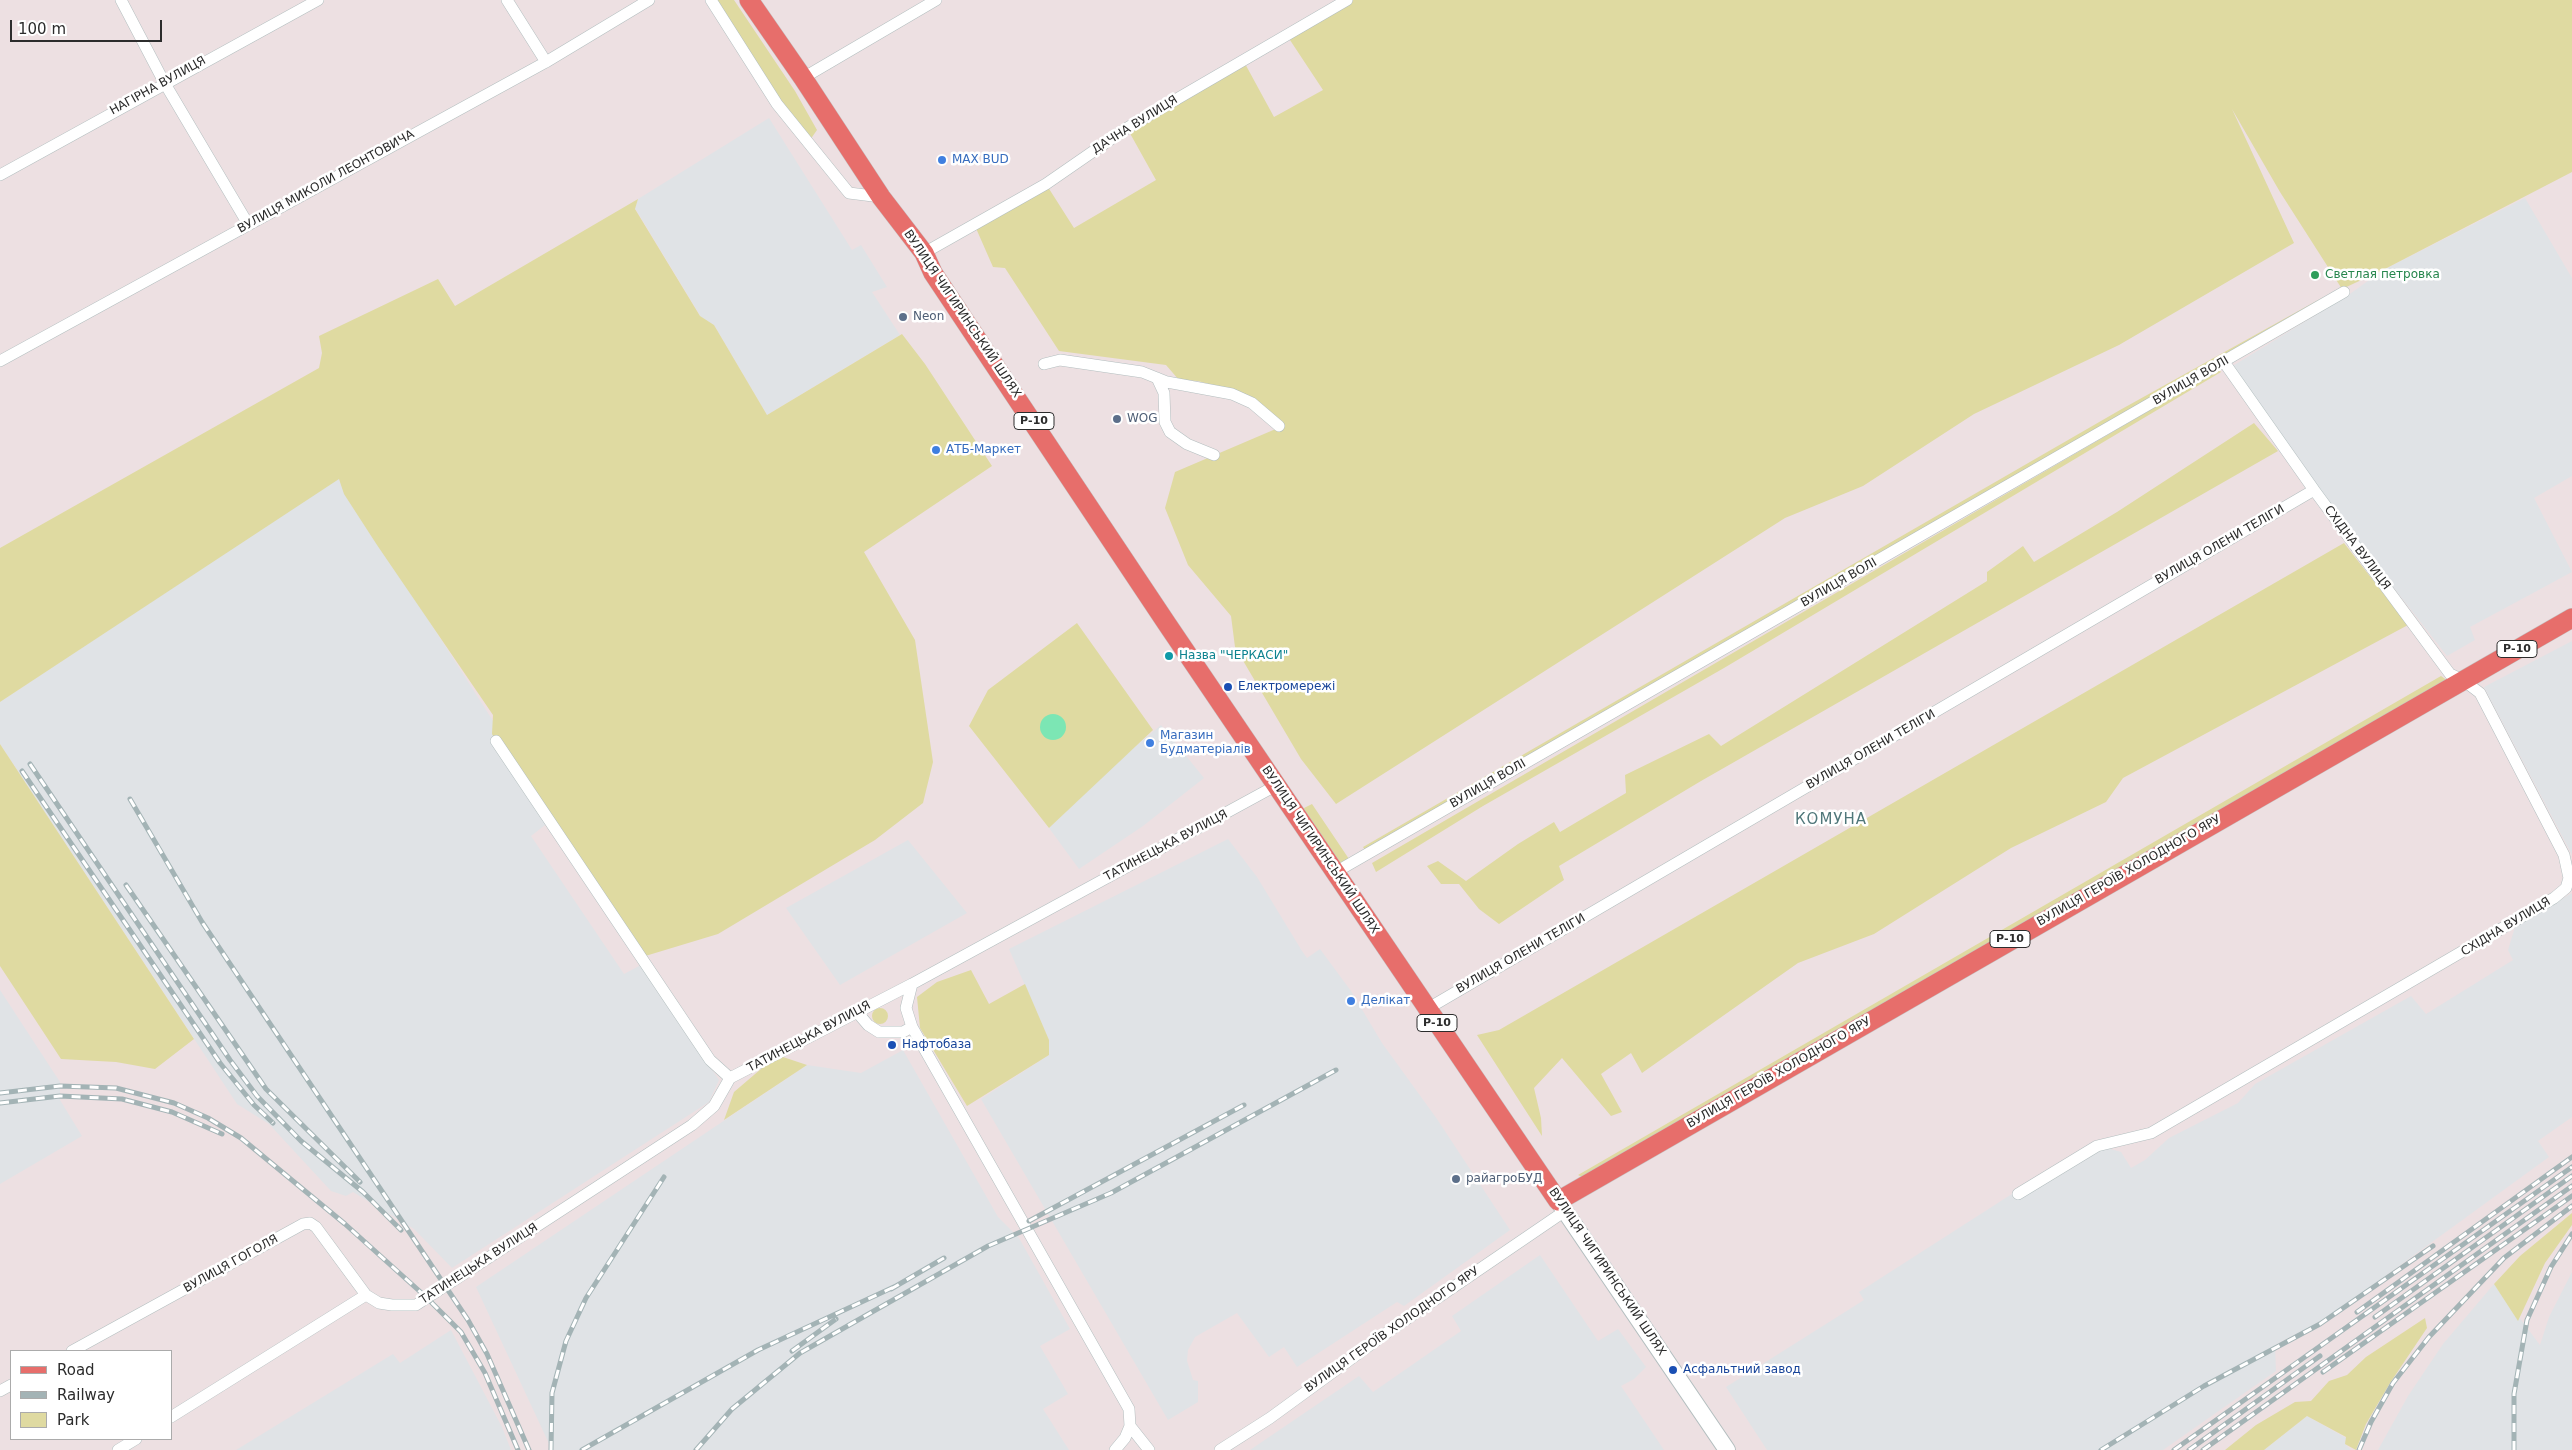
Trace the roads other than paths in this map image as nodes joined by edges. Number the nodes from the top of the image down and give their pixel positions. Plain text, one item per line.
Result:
1 (121, 0) edge
2 (318, 0) edge
3 (507, 0) edge
4 (649, 0) edge
5 (711, 0) edge
6 (749, 0) edge
7 (936, 0) edge
8 (1347, 0) edge
9 (546, 62) junction
10 (803, 78) junction
11 (164, 82) junction
12 (0, 175) edge
13 (881, 197) junction
14 (248, 224) junction
15 (924, 253) junction
16 (2344, 292) dead end
17 (0, 360) edge
18 (2224, 362) junction
19 (1044, 364) dead end
20 (1157, 378) junction
21 (1279, 426) dead end
22 (1214, 455) dead end
23 (2314, 490) junction
24 (2572, 618) edge
25 (2462, 680) junction
26 (496, 741) dead end
27 (1277, 785) junction
28 (1334, 873) junction
29 (912, 984) junction
30 (1428, 1009) junction
31 (857, 1012) junction
32 (912, 1027) junction
33 (730, 1078) junction
34 (2018, 1194) dead end
35 (1561, 1206) junction
36 (366, 1295) junction
37 (74, 1350) edge
38 (172, 1416) edge
39 (1130, 1426) junction
40 (134, 1440) edge
41 (118, 1450) edge
42 (1115, 1450) edge
43 (1149, 1450) edge
44 (1220, 1450) edge
45 (1727, 1450) edge

1 - 11 street
2 - 11 street, НАГІРНА ВУЛИЦЯ
3 - 9 street
4 - 9 street, ВУЛИЦЯ МИКОЛИ ЛЕОНТОВИЧА
5 - 13 street
6 - 10 main road, ВУЛИЦЯ ЧИГИРИНСЬКИЙ ШЛЯХ / Р-10
7 - 10 street
8 - 15 street, ДАЧНА ВУЛИЦЯ
9 - 14 street, ВУЛИЦЯ МИКОЛИ ЛЕОНТОВИЧА
10 - 13 main road, ВУЛИЦЯ ЧИГИРИНСЬКИЙ ШЛЯХ / Р-10
11 - 12 street, НАГІРНА ВУЛИЦЯ
11 - 14 street
13 - 15 main road, ВУЛИЦЯ ЧИГИРИНСЬКИЙ ШЛЯХ / Р-10
14 - 17 street, ВУЛИЦЯ МИКОЛИ ЛЕОНТОВИЧА
15 - 27 main road, ВУЛИЦЯ ЧИГИРИНСЬКИЙ ШЛЯХ / Р-10
16 - 18 street, ВУЛИЦЯ ВОЛІ
18 - 23 street, СХІДНА ВУЛИЦЯ
18 - 28 street, ВУЛИЦЯ ВОЛІ
19 - 20 street
20 - 21 street
20 - 22 street
23 - 25 street, СХІДНА ВУЛИЦЯ
23 - 30 street, ВУЛИЦЯ ОЛЕНИ ТЕЛІГИ
24 - 25 main road, ВУЛИЦЯ ГЕРОЇВ ХОЛОДНОГО ЯРУ / Р-10
25 - 34 street, СХІДНА ВУЛИЦЯ
25 - 35 main road, ВУЛИЦЯ ГЕРОЇВ ХОЛОДНОГО ЯРУ / Р-10
26 - 33 street
27 - 28 main road, ВУЛИЦЯ ЧИГИРИНСЬКИЙ ШЛЯХ / Р-10
27 - 29 street, ТАТИНЕЦЬКА ВУЛИЦЯ
28 - 30 main road, ВУЛИЦЯ ЧИГИРИНСЬКИЙ ШЛЯХ / Р-10
29 - 31 street, ТАТИНЕЦЬКА ВУЛИЦЯ
29 - 32 street
30 - 35 main road, ВУЛИЦЯ ЧИГИРИНСЬКИЙ ШЛЯХ / Р-10
31 - 32 street
31 - 33 street, ТАТИНЕЦЬКА ВУЛИЦЯ
32 - 39 street
33 - 36 street, ТАТИНЕЦЬКА ВУЛИЦЯ
35 - 44 street, ВУЛИЦЯ ГЕРОЇВ ХОЛОДНОГО ЯРУ
35 - 45 main road, ВУЛИЦЯ ЧИГИРИНСЬКИЙ ШЛЯХ
36 - 37 street, ВУЛИЦЯ ГОГОЛЯ
36 - 38 street
39 - 42 street
39 - 43 street
40 - 41 street

